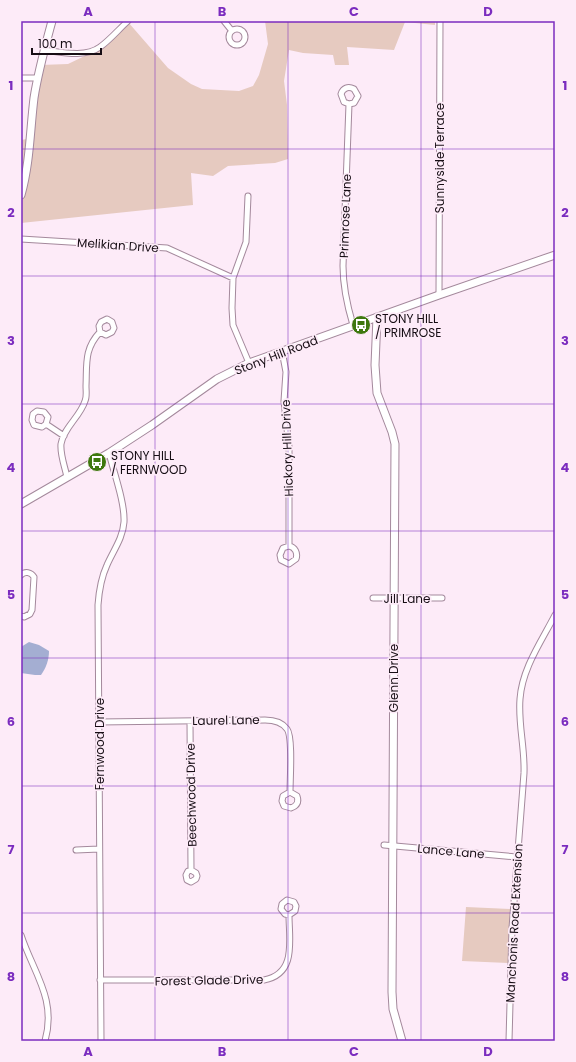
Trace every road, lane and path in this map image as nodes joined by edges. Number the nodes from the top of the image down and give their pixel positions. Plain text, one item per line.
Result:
1 (52, 21) edge
2 (128, 21) edge
3 (224, 21) edge
4 (440, 21) edge
5 (232, 31) dead end
6 (44, 50) junction
7 (21, 78) edge
8 (38, 78) junction
9 (349, 104) dead end
10 (21, 195) edge
11 (248, 196) dead end
12 (21, 238) edge
13 (555, 255) edge
14 (233, 278) junction
15 (439, 295) junction
16 (377, 317) junction
17 (353, 325) junction
18 (100, 332) dead end
19 (282, 351) junction
20 (249, 364) junction
21 (46, 424) dead end
22 (64, 436) junction
23 (109, 453) junction
24 (67, 477) junction
25 (21, 504) edge
26 (289, 546) dead end
27 (21, 575) edge
28 (373, 598) dead end
29 (394, 598) junction
30 (442, 598) dead end
31 (555, 615) edge
32 (21, 616) edge
33 (190, 721) junction
34 (98, 722) junction
35 (290, 792) dead end
36 (388, 846) junction
37 (99, 849) junction
38 (76, 850) dead end
39 (517, 857) junction
40 (191, 870) dead end
41 (289, 915) dead end
42 (21, 935) edge
43 (24, 951) edge
44 (100, 980) junction
45 (45, 1041) edge
46 (101, 1041) edge
47 (402, 1041) edge
48 (509, 1041) edge

1 - 6 main road
2 - 6 street
3 - 5 street
4 - 15 street, Sunnyside Terrace
6 - 8 main road
7 - 8 street
8 - 10 main road
9 - 17 street, Primrose Lane
11 - 14 street
12 - 14 street, Melikian Drive
13 - 15 main road, Stony Hill Road
14 - 20 street
15 - 16 main road, Stony Hill Road
16 - 17 main road, Stony Hill Road
16 - 29 main road, Glenn Drive
17 - 19 main road, Stony Hill Road
18 - 22 street
19 - 20 main road, Stony Hill Road
19 - 26 street, Hickory Hill Drive
20 - 23 main road, Stony Hill Road
21 - 22 street
22 - 24 street
23 - 24 main road, Stony Hill Road
23 - 34 street, Fernwood Drive
24 - 25 main road, Stony Hill Road
27 - 32 street
28 - 29 street, Jill Lane
29 - 30 street, Jill Lane
29 - 36 main road, Glenn Drive
31 - 39 street, Manchonis Road Extension
33 - 34 street, Laurel Lane
33 - 35 street, Laurel Lane
33 - 40 street, Beechwood Drive
34 - 37 street, Fernwood Drive
36 - 39 street, Lance Lane
36 - 47 main road, Glenn Drive
37 - 38 street
37 - 44 street, Fernwood Drive
39 - 48 street, Manchonis Road Extension
41 - 44 street, Forest Glade Drive
42 - 43 street
43 - 45 street
44 - 46 street, Fernwood Drive

